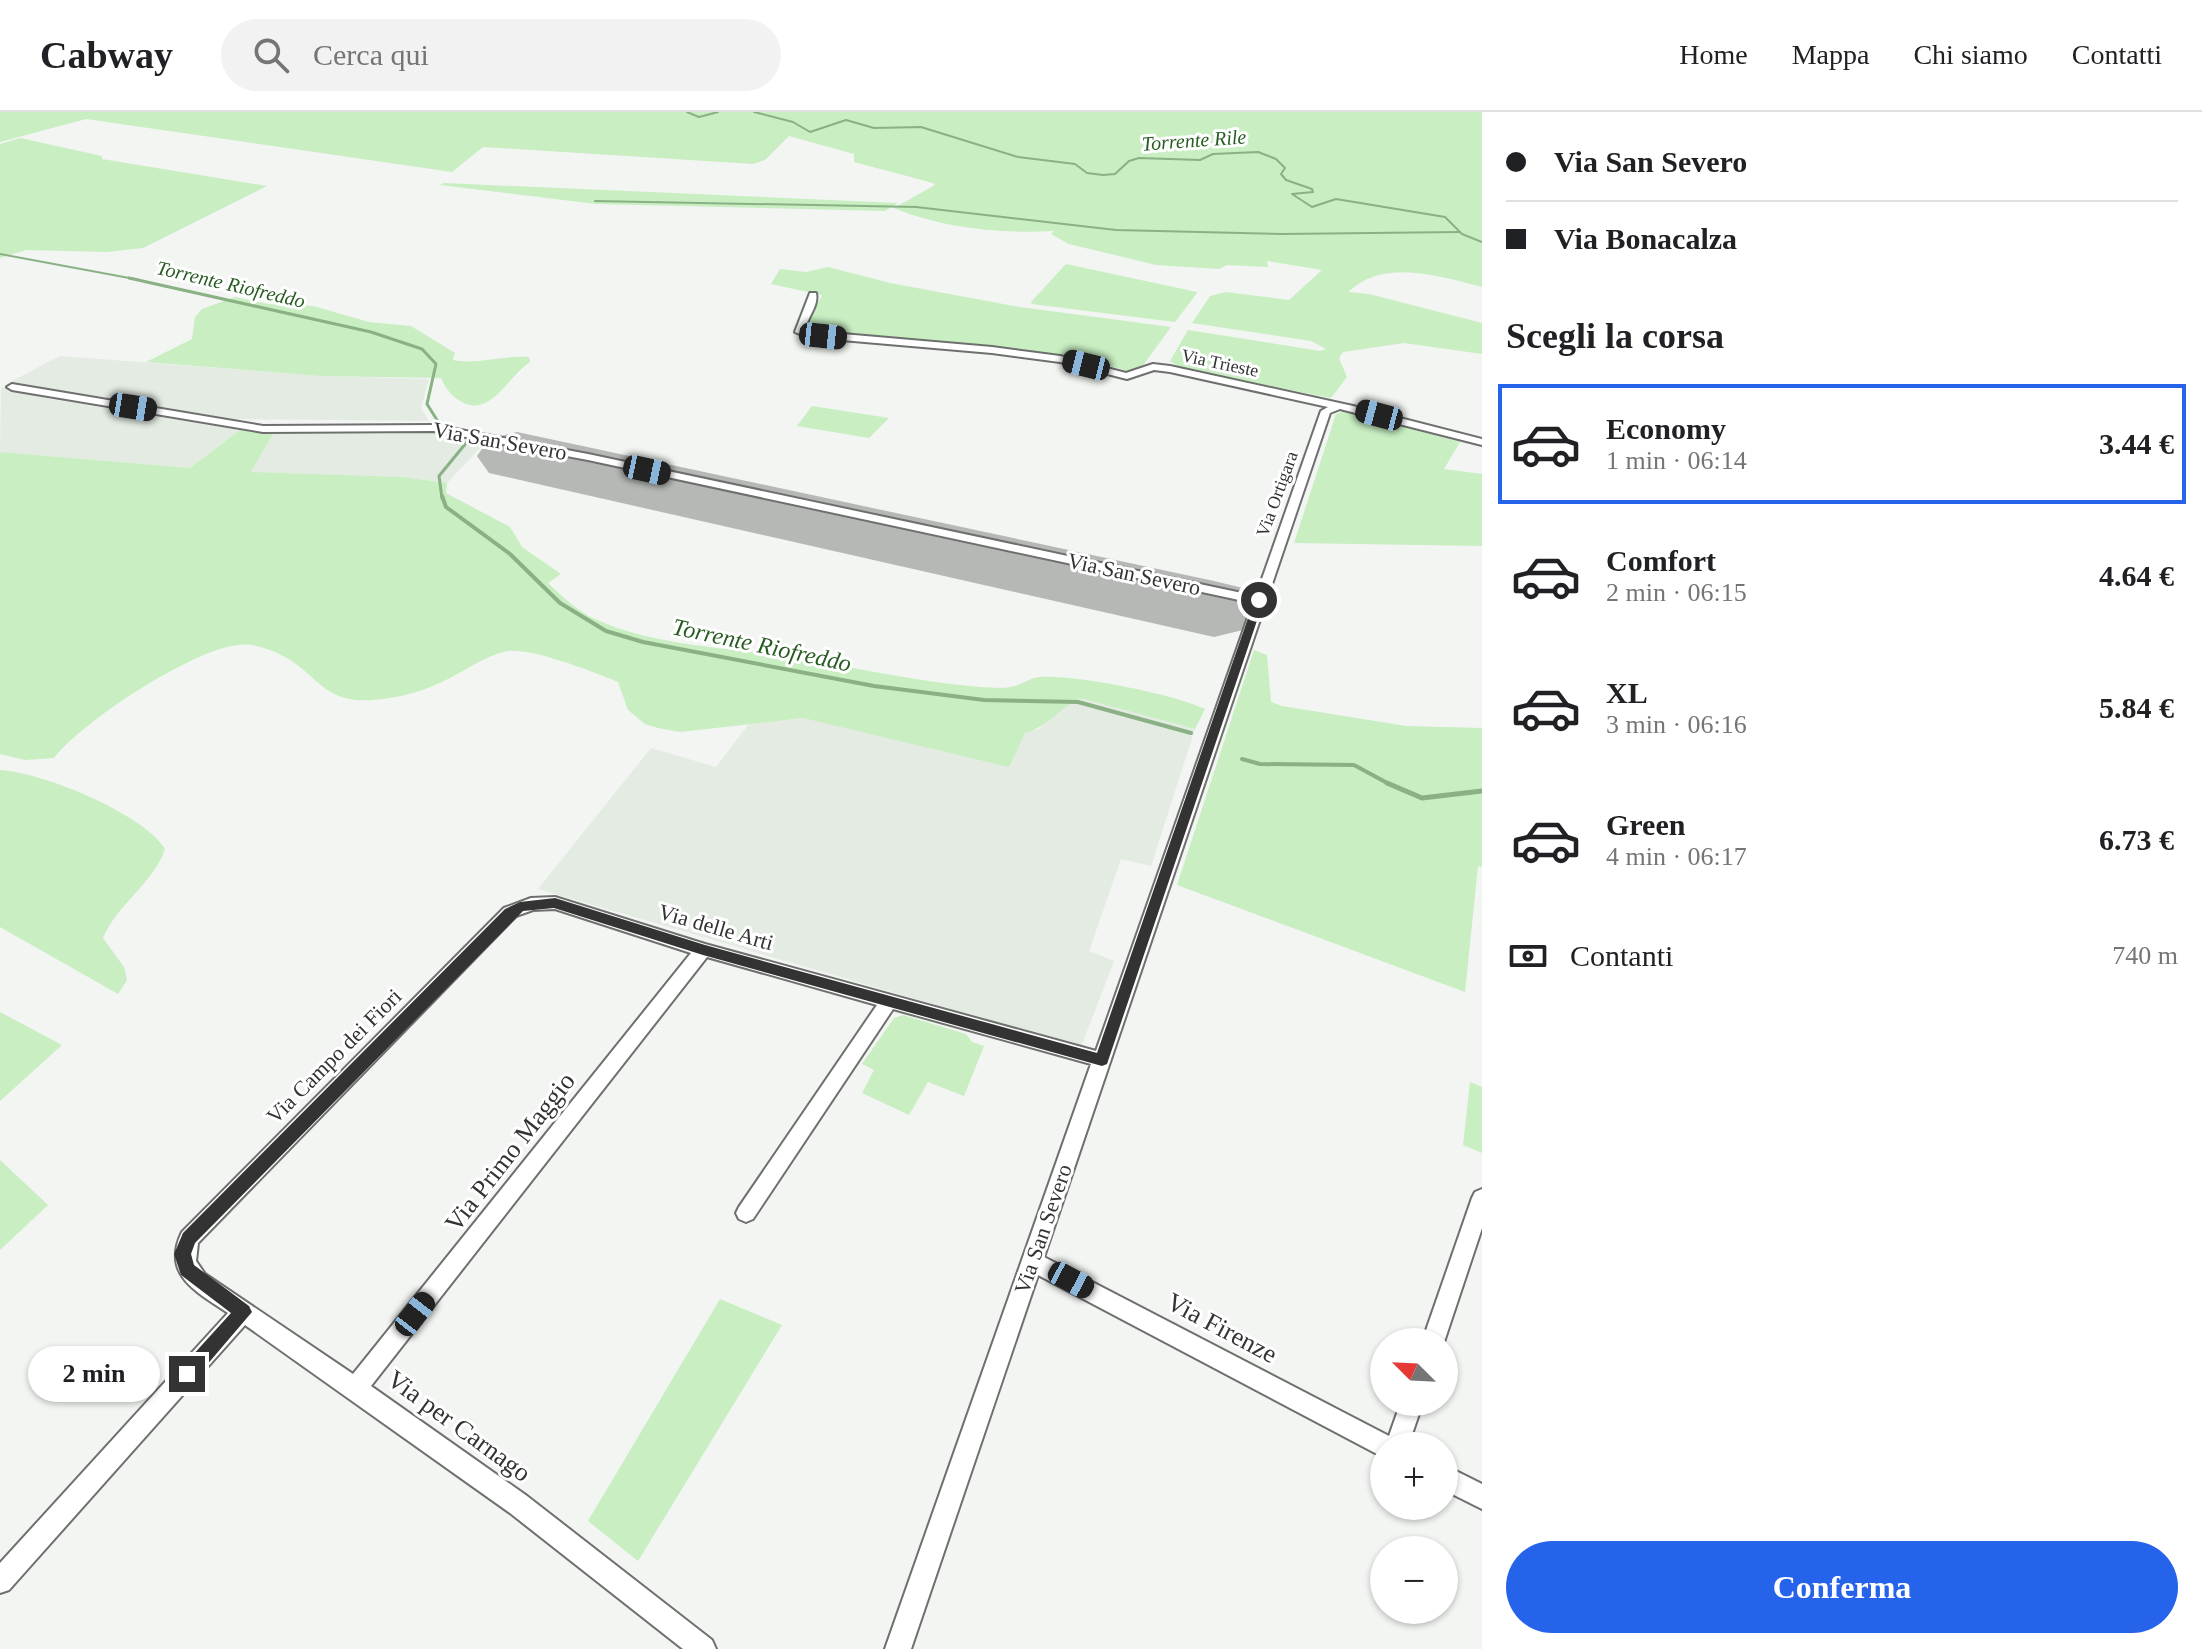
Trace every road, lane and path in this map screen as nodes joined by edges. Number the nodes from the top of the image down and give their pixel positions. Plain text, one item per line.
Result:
1 (813, 295) dead end
2 (12, 387) dead end
3 (1337, 407) junction
4 (1482, 442) edge
5 (1259, 600) junction
6 (531, 904) joint
7 (703, 950) junction
8 (889, 1001) junction
9 (1102, 1060) junction
10 (1482, 1198) edge
11 (746, 1213) dead end
12 (183, 1254) joint
13 (1032, 1261) junction
14 (243, 1312) junction
15 (1438, 1328) edge
16 (357, 1387) junction
17 (1370, 1438) edge
18 (1458, 1484) edge
19 (1482, 1497) edge
20 (0, 1581) edge
21 (703, 1649) edge
22 (898, 1649) edge

1 - 3 street, Via Trieste
2 - 5 street, Via San Severo
3 - 4 street, Via Trieste
3 - 5 street, Via Ortigara
5 - 9 street, Via San Severo
6 - 7 street, Via delle Arti
6 - 12 street, Via Campo dei Fiori
7 - 8 street, Via delle Arti
7 - 16 street, Via Primo Maggio
8 - 9 street, Via delle Arti
8 - 11 street
9 - 13 street, Via San Severo
10 - 15 street
12 - 14 street, Via per Carnago
13 - 17 street, Via Firenze
13 - 22 street, Via San Severo
14 - 16 street, Via per Carnago
14 - 20 street
16 - 21 street, Via per Carnago
18 - 19 street

